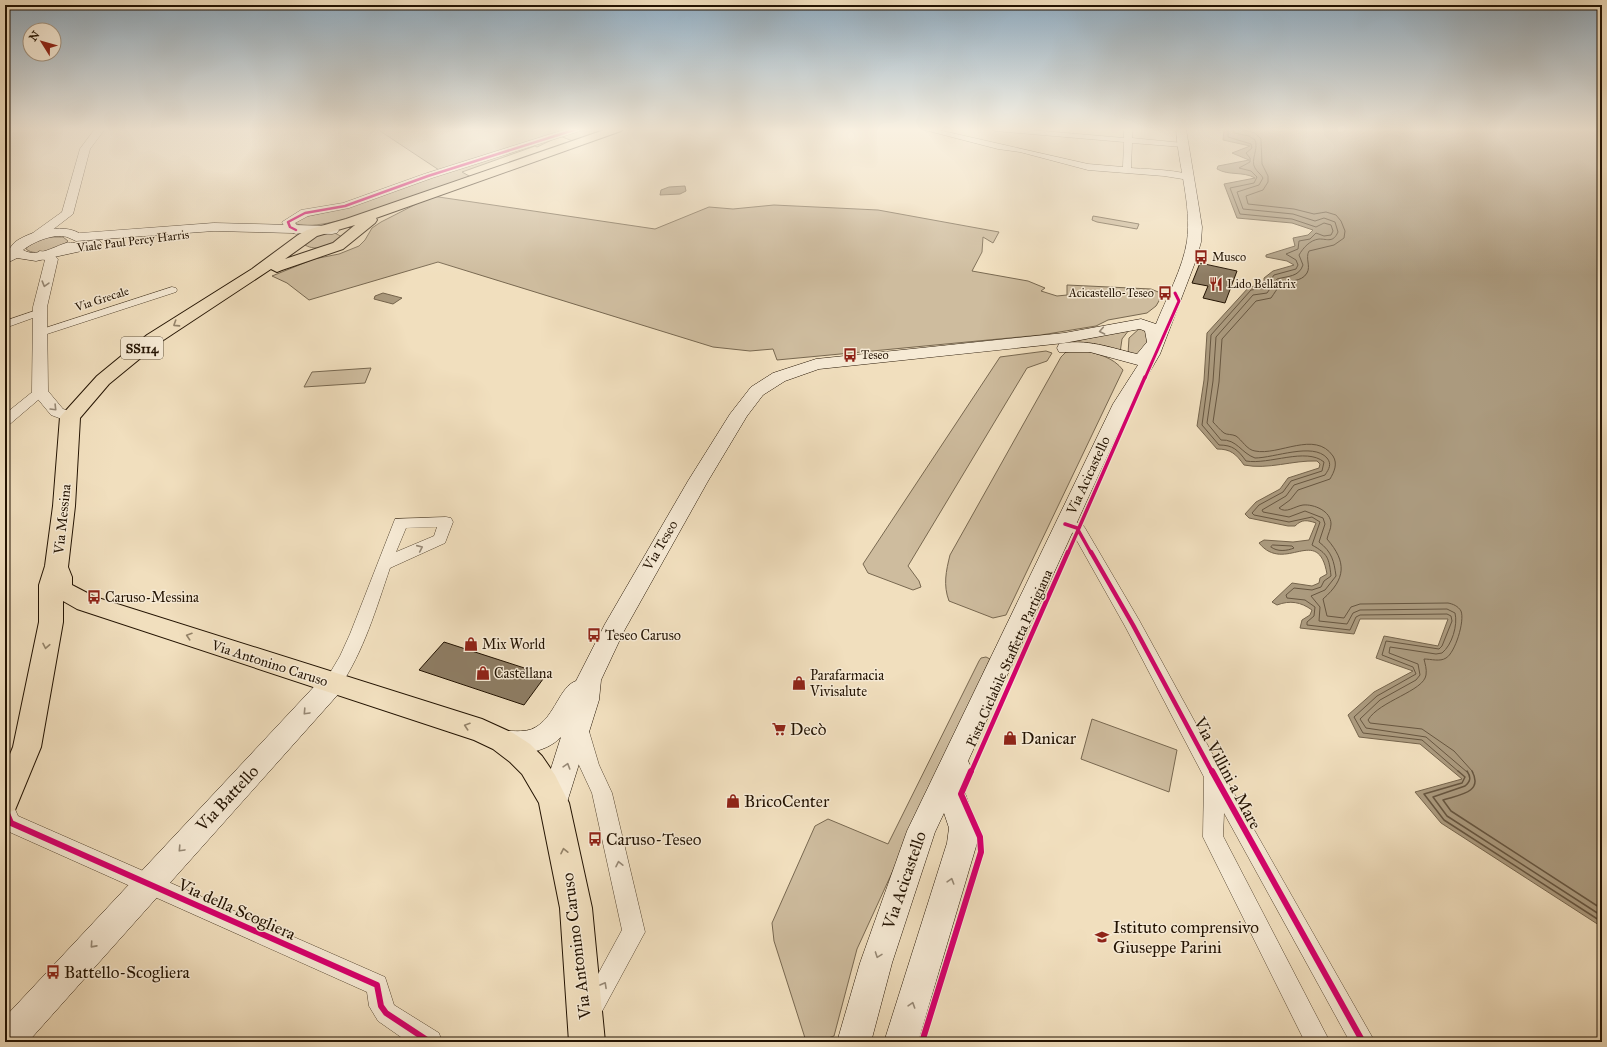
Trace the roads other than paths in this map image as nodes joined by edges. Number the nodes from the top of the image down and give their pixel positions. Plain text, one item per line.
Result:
1 (78, 178) edge
2 (423, 178) edge
3 (476, 178) edge
4 (1188, 178) edge
5 (426, 195) junction
6 (67, 214) junction
7 (380, 216) junction
8 (322, 230) junction
9 (71, 235) junction
10 (262, 235) junction
11 (34, 238) junction
12 (347, 240) junction
13 (297, 244) junction
14 (58, 251) junction
15 (29, 254) junction
16 (5, 260) edge
17 (5, 266) edge
18 (257, 272) junction
19 (172, 290) dead end
20 (1175, 293) junction
21 (208, 303) junction
22 (40, 312) junction
23 (1141, 324) junction
24 (5, 325) edge
25 (40, 332) junction
26 (1153, 345) junction
27 (1127, 362) junction
28 (40, 392) junction
29 (1125, 400) junction
30 (76, 409) junction
31 (739, 414) junction
32 (5, 421) edge
33 (1065, 524) junction
34 (384, 564) junction
35 (56, 566) junction
36 (86, 603) junction
37 (51, 622) junction
38 (589, 680) junction
39 (333, 683) junction
40 (578, 724) junction
41 (972, 725) junction
42 (503, 741) junction
43 (1214, 774) junction
44 (554, 803) junction
45 (7, 811) edge
46 (963, 828) junction
47 (148, 884) junction
48 (895, 908) junction
49 (586, 1030) edge
50 (5, 1042) edge
51 (430, 1042) edge
52 (854, 1042) edge
53 (901, 1042) edge
54 (1318, 1042) edge
55 (1363, 1042) edge

1 - 6 street
2 - 13 street
3 - 5 main road
4 - 20 main road
5 - 7 main road
5 - 8 main road
6 - 9 street
6 - 11 street
7 - 12 main road
7 - 13 main road
8 - 12 main road
8 - 13 main road
9 - 11 main road, Viale Paul Percy Harris
9 - 13 main road, Viale Paul Percy Harris
9 - 14 main road
10 - 13 main road, Viale Paul Percy Harris
10 - 14 main road, Viale Paul Percy Harris
10 - 18 main road
11 - 15 main road
12 - 13 main road
13 - 18 main road
13 - 21 main road
14 - 15 main road, Viale Paul Percy Harris
15 - 16 main road
15 - 17 main road
15 -> 22 street
18 - 21 main road
19 - 25 street, Via Grecale
20 - 23 main road
20 - 26 main road
21 -> 30 main road, SS114
22 - 24 street
22 - 25 street
23 - 26 main road
23 - 27 main road
23 -> 31 main road, Via Teseo
25 - 28 street
26 - 27 main road
26 - 29 main road
27 - 29 main road
27 - 31 main road
28 -> 30 street
28 - 32 street
29 - 33 main road, Via Acicastello
30 - 35 main road, Via Messina
31 - 38 main road, Via Teseo
33 - 41 main road, Via Acicastello
33 - 43 street, Via Villini a Mare
34 -> 34 street, Via Battello
34 - 39 street, Via Battello
35 - 36 main road, Via Antonino Caruso
35 - 37 main road, Via Messina
36 - 37 main road
39 -> 36 main road, Via Antonino Caruso
37 -> 45 main road, Via Messina
38 - 40 main road
38 - 42 main road
42 -> 39 main road, Via Antonino Caruso
39 -> 47 main road, Via Battello
44 -> 40 main road
49 -> 40 street
41 - 46 main road, Via Acicastello
41 - 48 main road, Via Acicastello
42 - 44 main road, Via Antonino Caruso
43 - 54 street
43 - 55 street, Via Villini a Mare
49 -> 44 main road, Via Antonino Caruso
45 - 47 street, Via della Scogliera
46 - 48 main road
53 -> 46 main road, Via Acicastello
47 -> 50 main road, Via Battello
47 - 51 street, Via della Scogliera
48 -> 52 main road, Via Acicastello

